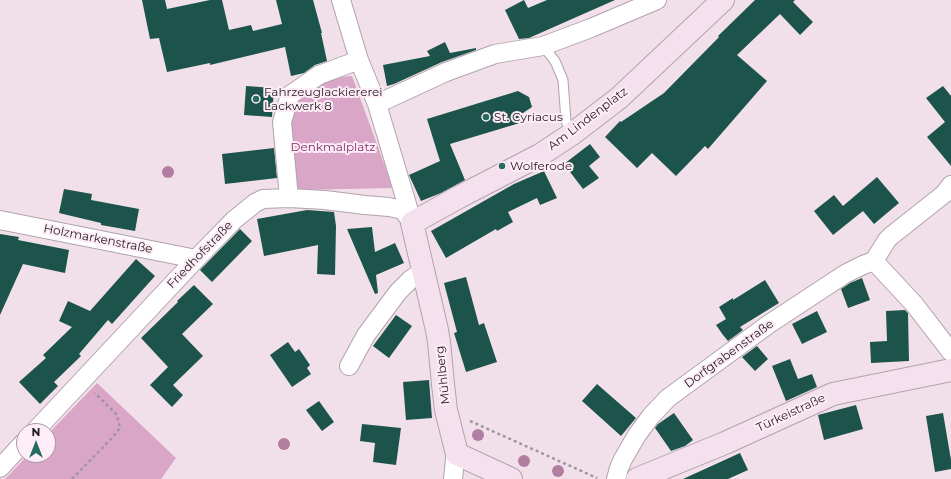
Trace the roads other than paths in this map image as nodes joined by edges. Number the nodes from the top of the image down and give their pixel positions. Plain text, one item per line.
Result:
1 (341, 0) edge
2 (657, 0) edge
3 (723, 0) edge
4 (543, 46) junction
5 (359, 60) junction
6 (377, 104) junction
7 (572, 134) junction
8 (951, 186) edge
9 (289, 198) junction
10 (0, 220) edge
11 (412, 223) junction
12 (196, 259) junction
13 (874, 261) junction
14 (423, 271) junction
15 (951, 352) edge
16 (349, 366) dead end
17 (951, 370) edge
18 (42, 423) edge
19 (16, 451) edge
20 (457, 454) junction
21 (0, 468) edge
22 (453, 479) edge
23 (511, 479) edge
24 (616, 479) edge
25 (637, 479) edge

1 - 5 street
2 - 4 street
3 - 7 main road, Am Lindenplatz
4 - 6 street
4 - 7 lane
5 - 6 street
5 - 9 street
6 - 11 street
7 - 11 main road, Am Lindenplatz
8 - 13 street
9 - 11 street, Friedhofstraße
9 - 12 street, Friedhofstraße
10 - 12 street, Holzmarkenstraße
11 - 14 main road, Mühlberg
12 - 18 street, Friedhofstraße
13 - 15 street
13 - 24 street, Dorfgrabenstraße
14 - 16 street
14 - 20 main road, Mühlberg
17 - 25 main road, Türkeistraße
19 - 21 street
20 - 22 street, Mühlberg
20 - 23 main road

